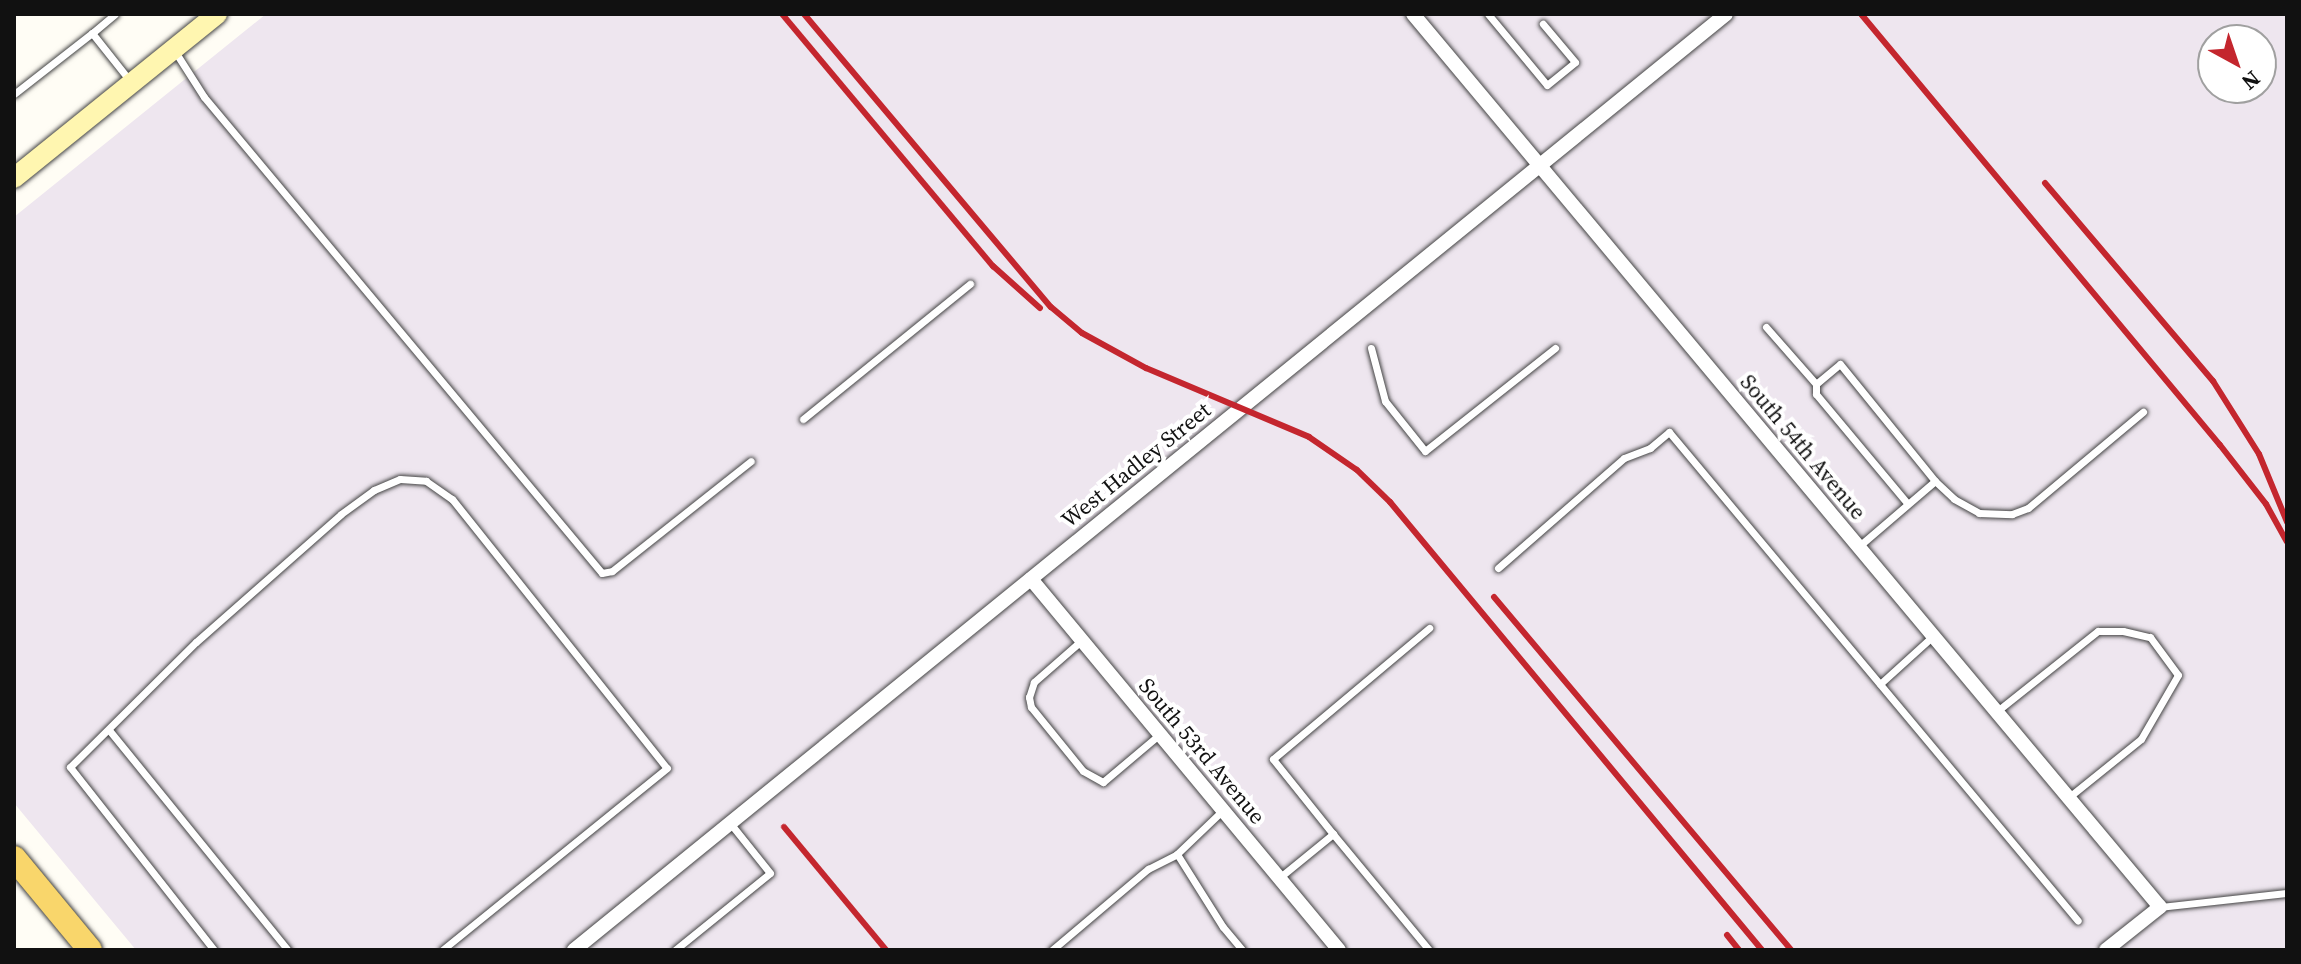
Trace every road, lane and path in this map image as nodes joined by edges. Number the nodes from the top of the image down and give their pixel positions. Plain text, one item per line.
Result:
1 (115, 14) edge
2 (1413, 14) edge
3 (1488, 14) edge
4 (1726, 14) edge
5 (206, 17) edge
6 (1543, 24) dead end
7 (92, 33) junction
8 (173, 50) junction
9 (132, 83) junction
10 (14, 94) edge
11 (1539, 167) junction
12 (14, 178) edge
13 (970, 284) dead end
14 (1766, 327) dead end
15 (1371, 348) dead end
16 (1555, 348) dead end
17 (1816, 384) junction
18 (2143, 412) dead end
19 (803, 419) dead end
20 (751, 461) dead end
21 (1935, 481) junction
22 (1908, 504) junction
23 (1858, 547) junction
24 (1498, 568) dead end
25 (1031, 579) junction
26 (1429, 628) dead end
27 (1933, 636) junction
28 (1082, 640) junction
29 (1880, 684) junction
30 (1996, 712) junction
31 (109, 730) junction
32 (1160, 734) junction
33 (2068, 798) junction
34 (1223, 810) junction
35 (730, 823) junction
36 (1333, 834) junction
37 (1177, 854) junction
38 (14, 858) edge
39 (1279, 878) junction
40 (2287, 893) edge
41 (2160, 907) junction
42 (2078, 921) dead end
43 (584, 947) edge
44 (90, 950) edge
45 (214, 950) edge
46 (288, 950) edge
47 (442, 950) edge
48 (675, 950) edge
49 (1052, 950) edge
50 (1242, 950) edge
51 (1339, 950) edge
52 (1429, 950) edge
53 (2106, 950) edge

1 - 7 lane
2 - 11 street, South 54th Avenue
3 - 6 lane
4 - 11 street, West Hadley Street
5 - 8 main road
7 - 9 lane
7 - 10 lane
8 - 9 main road
8 - 20 lane
9 - 12 main road
11 - 23 street, South 54th Avenue
11 - 25 street, West Hadley Street
13 - 19 lane
14 - 17 lane
15 - 16 lane
17 - 21 lane
17 - 22 lane
18 - 21 lane
21 - 22 lane
22 - 23 lane
23 - 27 street, South 54th Avenue
24 - 29 lane
25 - 28 street, South 53rd Avenue
25 - 35 street, West Hadley Street
26 - 36 lane
27 - 29 lane
27 - 30 street, South 54th Avenue
28 - 32 street, South 53rd Avenue
28 - 32 lane
29 - 42 lane
30 - 33 street, South 54th Avenue
30 - 33 lane
31 - 45 lane
31 - 46 lane
31 - 47 lane
32 - 34 street, South 53rd Avenue
33 - 41 street, South 54th Avenue
34 - 37 lane
34 - 39 street, South 53rd Avenue
35 - 43 street, West Hadley Street
35 - 48 lane
36 - 39 lane
36 - 52 lane
37 - 49 lane
37 - 50 lane
38 - 44 main road
39 - 51 street, South 53rd Avenue
40 - 41 lane
41 - 53 street

